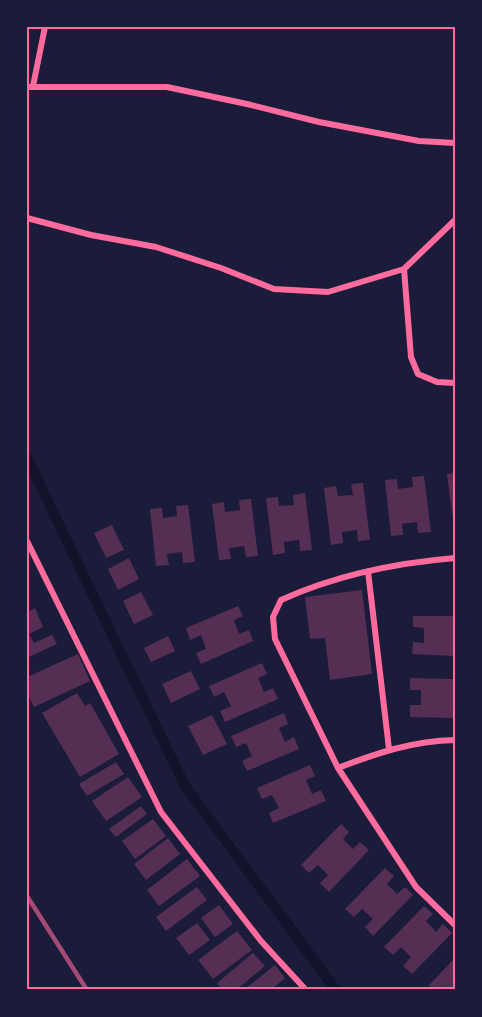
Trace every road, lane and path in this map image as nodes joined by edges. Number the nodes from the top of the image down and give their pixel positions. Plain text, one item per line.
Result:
1 (45, 27) edge
2 (30, 86) edge
3 (455, 143) edge
4 (27, 218) edge
5 (455, 220) edge
6 (404, 269) junction
7 (455, 383) edge
8 (27, 541) edge
9 (455, 558) edge
10 (368, 571) junction
11 (455, 740) edge
12 (389, 749) junction
13 (338, 768) junction
14 (455, 925) edge
15 (306, 990) edge

1 - 2 street
2 - 3 street
4 - 6 street
5 - 6 street
6 - 7 street
8 - 15 street
9 - 10 street
10 - 12 street
10 - 13 street
11 - 12 street
12 - 13 street
13 - 14 street

